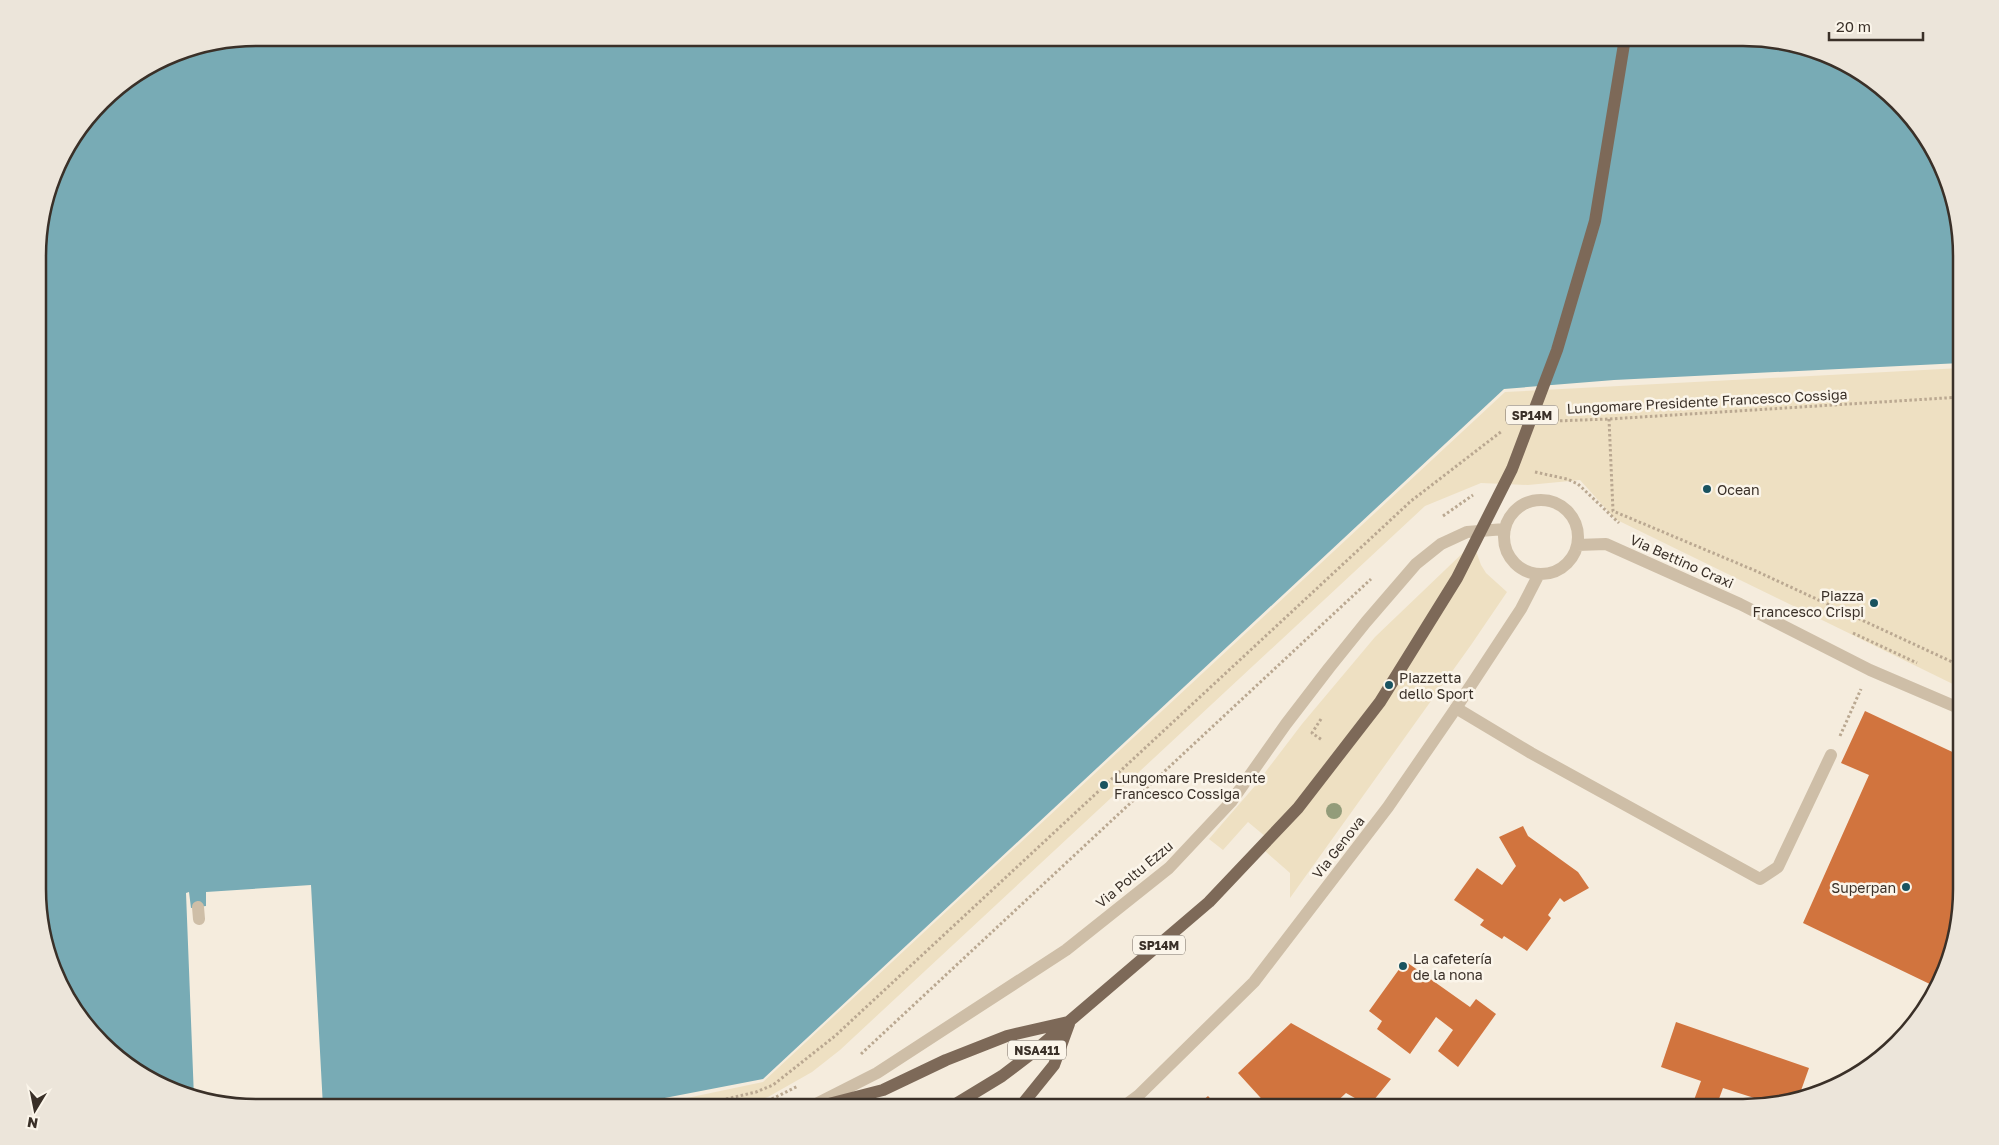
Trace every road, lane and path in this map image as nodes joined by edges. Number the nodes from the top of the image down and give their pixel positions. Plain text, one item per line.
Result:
1 (1624, 46) edge
2 (1953, 398) edge
3 (1609, 419) junction
4 (1552, 421) dead end
5 (1506, 428) dead end
6 (1530, 472) dead end
7 (1478, 492) dead end
8 (1440, 518) dead end
9 (1625, 526) dead end
10 (1505, 529) junction
11 (1577, 545) junction
12 (1539, 574) junction
13 (1372, 578) dead end
14 (1847, 630) dead end
15 (1953, 662) edge
16 (1926, 667) dead end
17 (1870, 670) junction
18 (1953, 706) edge
19 (1456, 708) junction
20 (1831, 755) joint
21 (1070, 1022) junction
22 (857, 1058) dead end
23 (805, 1082) dead end
24 (726, 1099) edge
25 (771, 1099) edge
26 (826, 1099) edge
27 (848, 1099) edge
28 (964, 1099) edge
29 (1026, 1099) edge
30 (1133, 1099) edge

1 - 21 main road, SP14M
2 - 3 path, Lungomare Presidente Francesco Cossiga
3 - 4 path, Lungomare Presidente Francesco Cossiga
3 - 15 path
5 - 24 path
6 - 9 path
7 - 8 path
10 - 11 street
10 - 12 street
10 - 26 street, Via Poltu Ezzu
11 - 12 street
11 - 17 street, Via Bettino Craxi
12 - 19 street, Via Genova
13 - 22 path
14 - 16 path
17 - 18 street, Via Bettino Craxi
17 - 20 path
19 - 20 street
19 - 30 street, Via Genova
21 - 27 main road
21 - 28 main road, NSA411
21 - 29 main road
23 - 25 path

